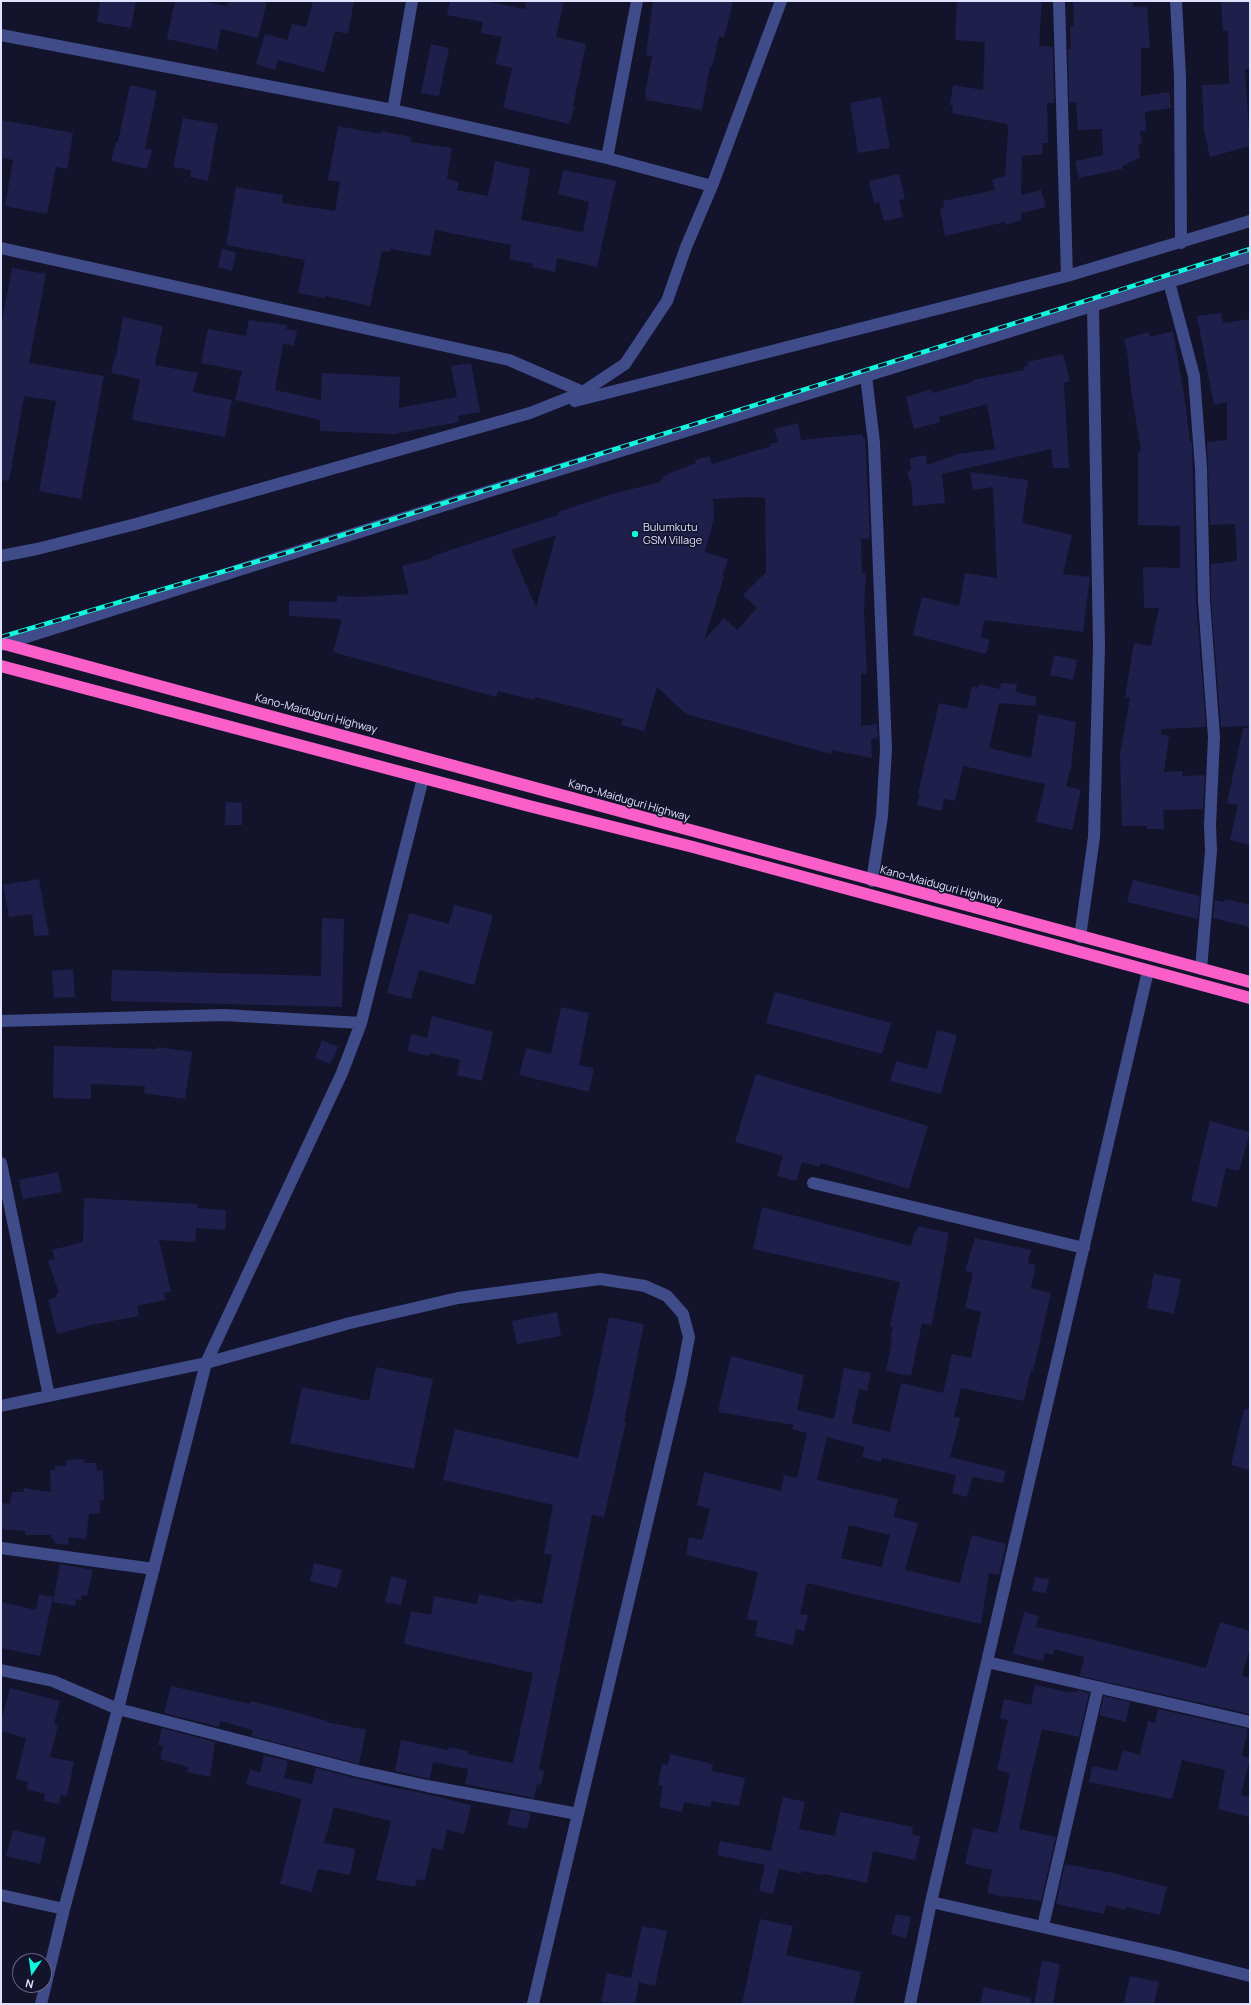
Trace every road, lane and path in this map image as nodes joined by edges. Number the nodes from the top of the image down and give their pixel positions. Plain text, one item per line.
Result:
1 (412, 1) edge
2 (637, 1) edge
3 (781, 1) edge
4 (1059, 1) edge
5 (1176, 1) edge
6 (1, 35) edge
7 (393, 110) junction
8 (607, 158) junction
9 (712, 186) junction
10 (1250, 221) edge
11 (1181, 242) junction
12 (1, 248) edge
13 (1250, 257) edge
14 (1067, 276) junction
15 (1170, 282) junction
16 (1093, 306) junction
17 (866, 376) junction
18 (583, 392) junction
19 (530, 413) junction
20 (1, 556) edge
21 (2, 644) edge
22 (1, 666) edge
23 (424, 778) junction
24 (872, 881) junction
25 (1080, 937) junction
26 (1201, 969) junction
27 (1148, 971) junction
28 (1250, 982) edge
29 (1250, 998) edge
30 (1, 1021) edge
31 (361, 1023) junction
32 (1, 1163) edge
33 (813, 1183) dead end
34 (1084, 1248) junction
35 (206, 1363) junction
36 (49, 1396) junction
37 (1, 1406) edge
38 (1, 1548) edge
39 (154, 1569) junction
40 (987, 1662) junction
41 (1, 1670) edge
42 (1098, 1688) junction
43 (118, 1709) junction
44 (1250, 1722) edge
45 (578, 1814) junction
46 (1, 1895) edge
47 (931, 1902) junction
48 (64, 1909) junction
49 (1043, 1926) junction
50 (1250, 1976) edge
51 (41, 2004) edge
52 (533, 2004) edge
53 (910, 2004) edge

1 - 7 street
2 - 8 street
3 - 9 street
4 - 14 street
5 - 11 street
6 - 7 street
7 - 8 street
8 - 9 street
9 - 18 street
10 - 11 street
11 - 14 street
12 - 18 street
13 - 15 street
14 - 19 street
15 - 16 street
15 - 26 street
16 - 17 street
16 - 25 street
17 - 21 street
17 - 24 street
18 - 19 street
19 - 20 street
21 - 24 highway, Kano-Maiduguri Highway
22 - 23 highway
23 - 27 highway
23 - 31 street
24 - 25 highway, Kano-Maiduguri Highway
25 - 26 highway, Kano-Maiduguri Highway
26 - 28 highway, Kano-Maiduguri Highway
27 - 29 highway
27 - 34 street
30 - 31 street
31 - 35 street
32 - 36 street
33 - 34 street
34 - 40 street
35 - 36 street
35 - 39 street
35 - 45 street
36 - 37 street
38 - 39 street
39 - 43 street
40 - 42 street
40 - 47 street
41 - 43 street
42 - 44 street
42 - 49 street
43 - 45 street
43 - 48 street
45 - 52 street
46 - 48 street
47 - 49 street
47 - 53 street
48 - 51 street
49 - 50 street

